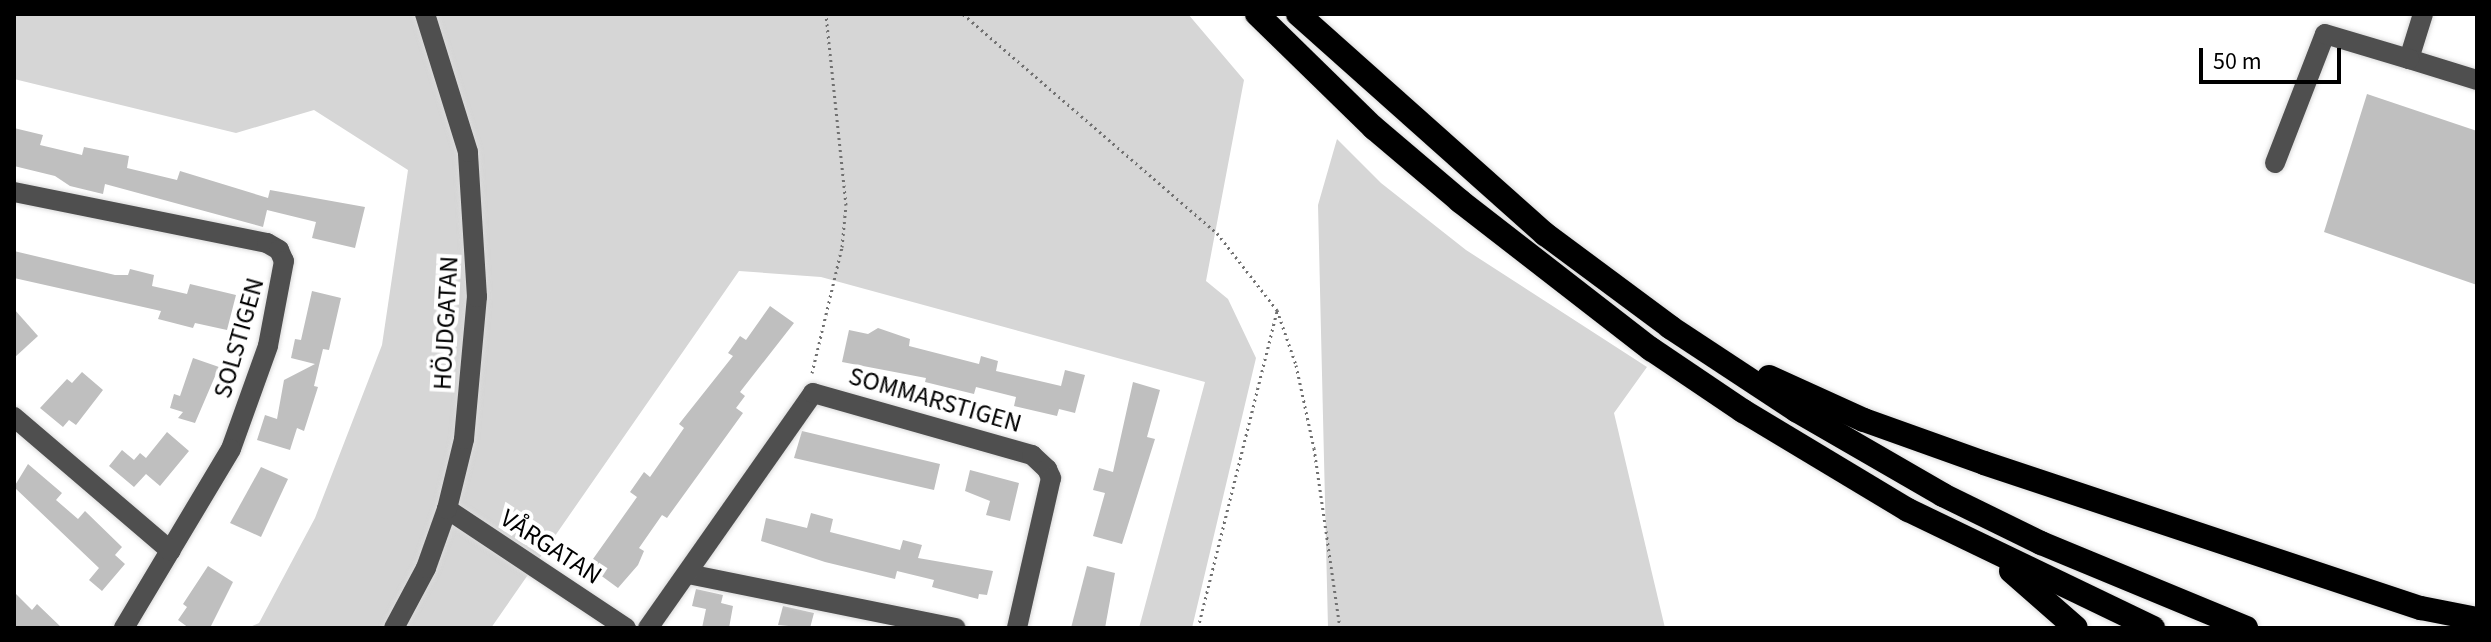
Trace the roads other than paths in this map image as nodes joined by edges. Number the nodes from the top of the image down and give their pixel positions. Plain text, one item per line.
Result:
1 (425, 14) edge
2 (1257, 14) edge
3 (1298, 14) edge
4 (2423, 14) edge
5 (2409, 59) junction
6 (2477, 80) edge
7 (2275, 163) dead end
8 (14, 192) edge
9 (1670, 327) junction
10 (14, 417) edge
11 (447, 509) junction
12 (171, 551) junction
13 (1994, 556) junction
14 (688, 574) junction
15 (2477, 619) edge
16 (128, 627) edge
17 (394, 628) edge
18 (626, 628) edge
19 (648, 628) edge
20 (956, 628) edge
21 (1017, 628) edge
22 (2076, 628) edge
23 (2153, 628) edge
24 (2246, 628) edge

1 - 11 street, HÖJDGATAN
2 - 13 highway
3 - 9 highway
4 - 5 street
5 - 6 street
5 - 7 street
8 - 12 street, SOLSTIGEN
9 - 15 highway
9 - 24 highway
10 - 12 street
11 - 17 street, HÖJDGATAN
11 - 18 street, VÅRGATAN
12 - 16 street, SOLSTIGEN
13 - 22 highway
13 - 23 highway
14 - 19 street, SOMMARSTIGEN
14 - 20 street
14 - 21 street, SOMMARSTIGEN

